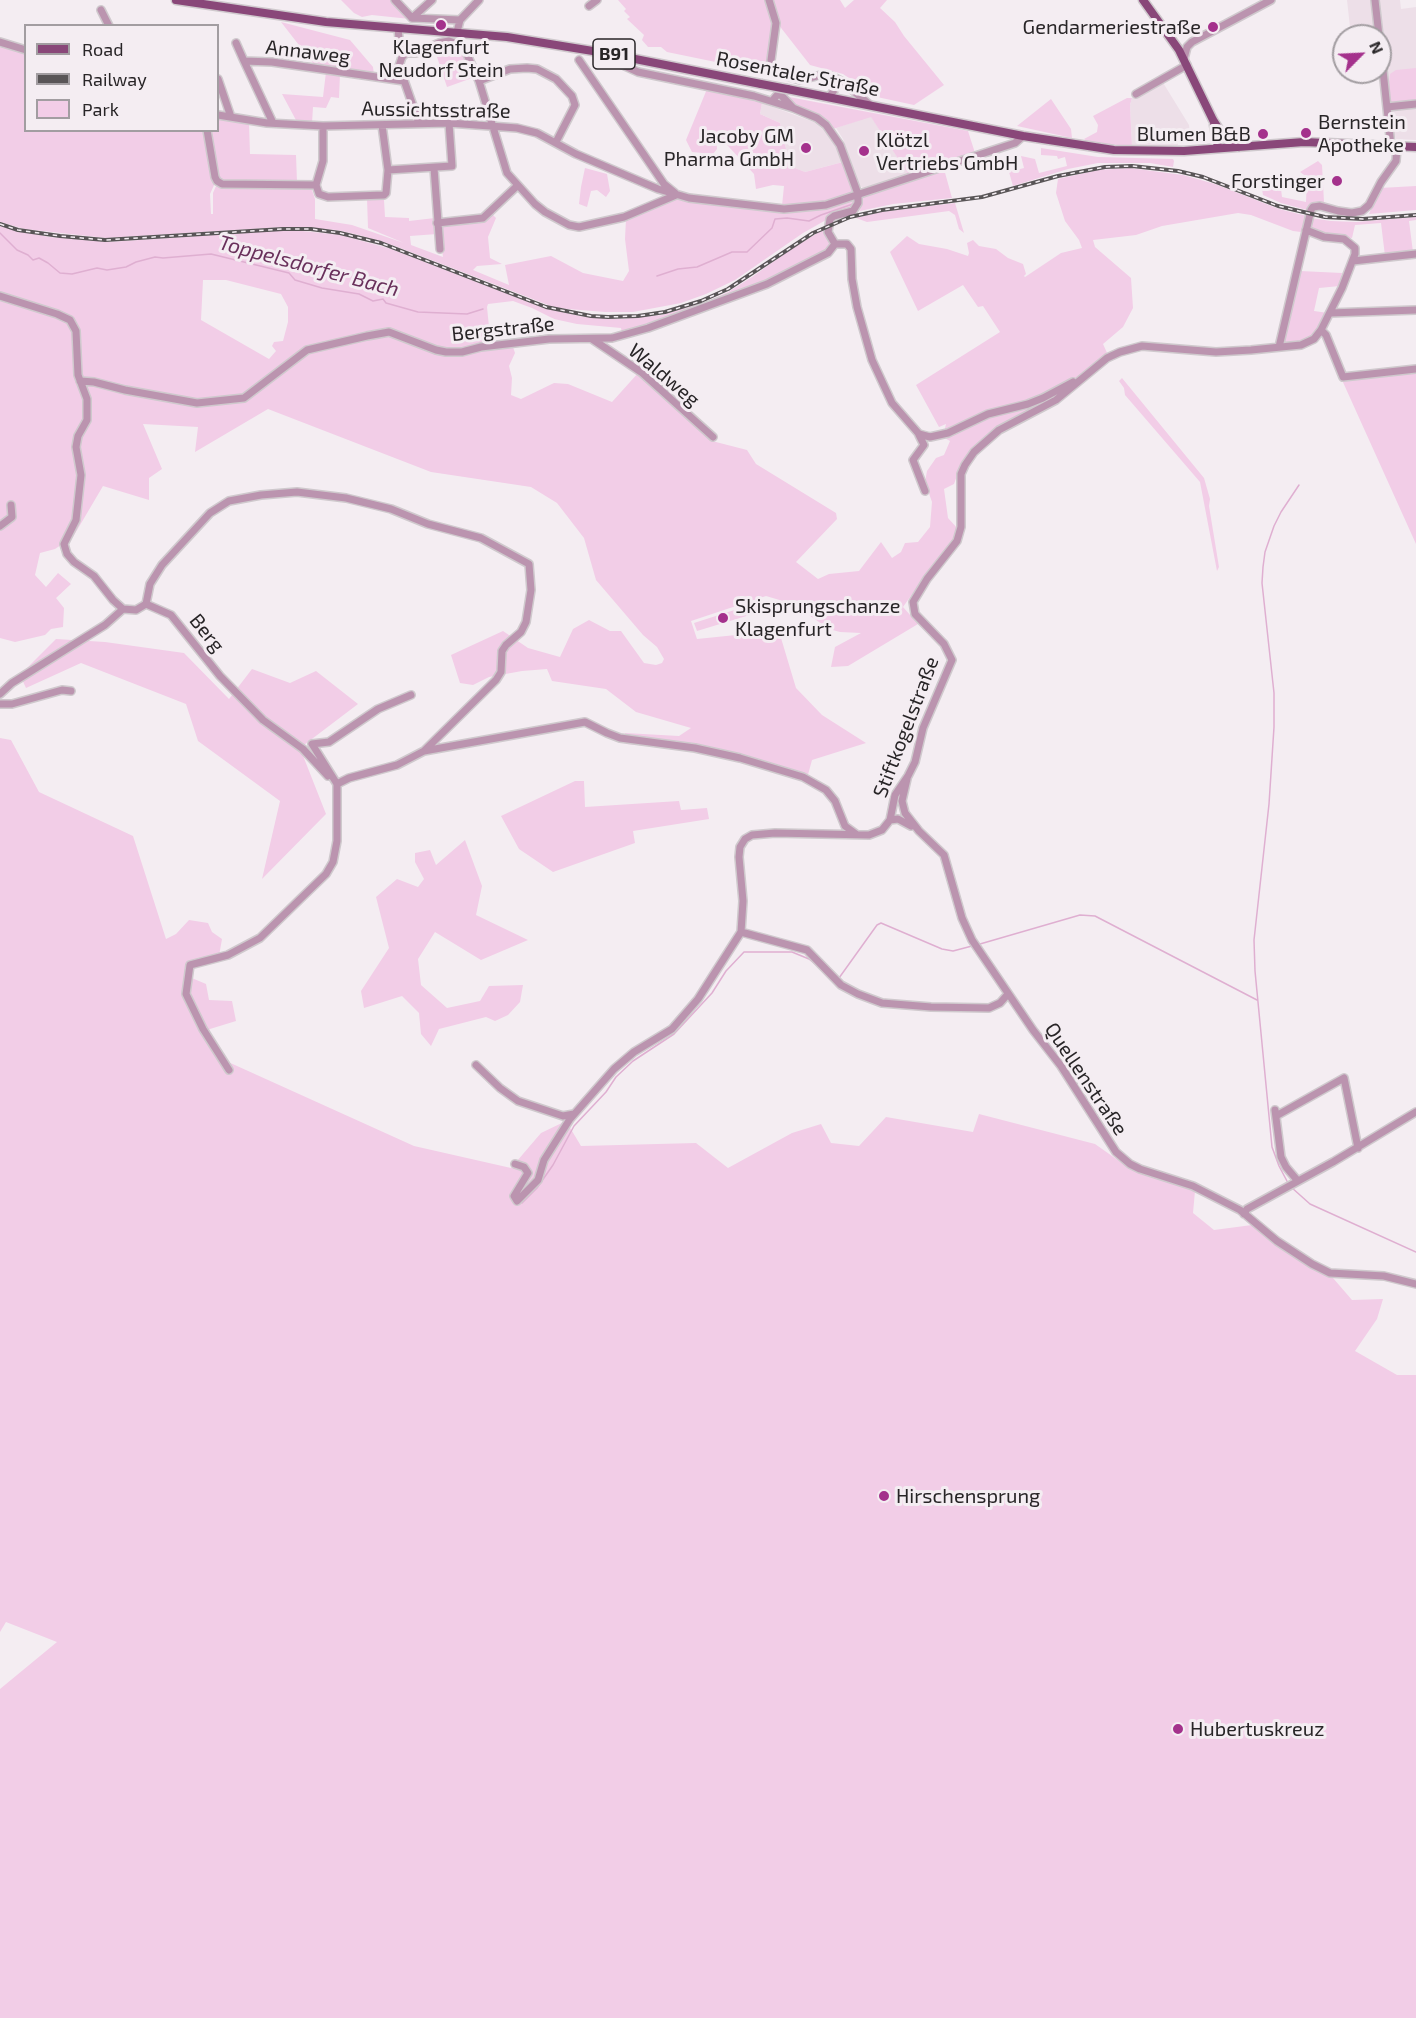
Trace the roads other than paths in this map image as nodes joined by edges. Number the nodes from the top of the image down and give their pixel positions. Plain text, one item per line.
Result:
1 (176, 0) edge
2 (395, 0) edge
3 (432, 0) edge
4 (479, 0) edge
5 (597, 0) edge
6 (769, 0) edge
7 (1143, 0) edge
8 (1270, 0) edge
9 (1375, 0) edge
10 (589, 6) dead end
11 (102, 10) dead end
12 (412, 18) junction
13 (460, 20) junction
14 (107, 24) edge
15 (1378, 24) edge
16 (398, 28) junction
17 (457, 32) junction
18 (0, 42) edge
19 (236, 43) dead end
20 (1186, 45) junction
21 (24, 49) edge
22 (406, 53) junction
23 (579, 60) dead end
24 (244, 61) junction
25 (616, 62) dead end
26 (1186, 62) junction
27 (835, 78) junction
28 (404, 81) junction
29 (479, 81) junction
30 (219, 82) edge
31 (1385, 84) edge
32 (783, 91) junction
33 (1136, 94) dead end
34 (829, 97) junction
35 (772, 101) junction
36 (1416, 104) edge
37 (870, 106) junction
38 (1387, 107) junction
39 (793, 108) junction
40 (219, 114) edge
41 (231, 117) junction
42 (1213, 120) junction
43 (273, 123) junction
44 (419, 123) junction
45 (449, 123) junction
46 (382, 125) junction
47 (491, 125) junction
48 (323, 126) junction
49 (207, 132) edge
50 (1222, 134) junction
51 (1023, 136) junction
52 (556, 142) junction
53 (1394, 146) junction
54 (1239, 147) junction
55 (1416, 147) edge
56 (1218, 148) junction
57 (434, 168) junction
58 (388, 170) junction
59 (316, 184) junction
60 (517, 186) junction
61 (858, 194) junction
62 (677, 195) junction
63 (438, 223) junction
64 (1306, 230) junction
65 (835, 244) junction
66 (440, 249) dead end
67 (1416, 254) edge
68 (1353, 261) junction
69 (0, 296) edge
70 (1416, 310) edge
71 (1330, 313) junction
72 (1321, 330) junction
73 (592, 339) junction
74 (1279, 347) junction
75 (1416, 369) edge
76 (1084, 377) junction
77 (80, 381) junction
78 (919, 434) junction
79 (713, 437) dead end
80 (930, 438) junction
81 (924, 445) junction
82 (925, 491) dead end
83 (11, 505) dead end
84 (0, 526) edge
85 (146, 604) junction
86 (123, 609) junction
87 (71, 691) dead end
88 (0, 694) edge
89 (411, 695) dead end
90 (0, 704) edge
91 (424, 751) junction
92 (908, 776) junction
93 (337, 784) junction
94 (890, 820) junction
95 (919, 831) junction
96 (858, 835) junction
97 (742, 921) junction
98 (741, 932) junction
99 (750, 933) junction
100 (1008, 994) junction
101 (476, 1065) dead end
102 (229, 1070) dead end
103 (1416, 1113) edge
104 (574, 1114) junction
105 (1358, 1148) junction
106 (515, 1164) dead end
107 (1293, 1183) junction
108 (1244, 1214) junction
109 (1416, 1284) edge

1 - 16 main road, Rosentaler Straße / B91
2 - 12 street
3 - 12 street
4 - 13 street
5 - 10 street
6 - 27 street
7 - 20 main road
8 - 20 street
9 - 15 street
11 - 14 street
12 - 13 street
13 - 17 street
16 - 17 main road, Rosentaler Straße / B91
16 - 22 street
17 - 32 main road, Rosentaler Straße / B91, bridge
18 - 21 street
19 - 24 street, Annaweg
20 - 26 main road
22 - 28 street
22 - 29 street
23 - 62 street
24 - 28 street, Annaweg
24 - 43 street, Annaweg
25 - 35 street
26 - 33 street
26 - 42 main road
27 - 34 street
27 - 37 street
28 - 44 street
29 - 47 street
29 - 52 street
30 - 41 street
31 - 38 street
32 - 34 main road, Rosentaler Straße / B91
32 - 35 street
32 - 39 street
34 - 37 main road, Rosentaler Straße / B91
35 - 39 street
36 - 38 street
37 - 51 main road, Rosentaler Straße / B91
38 - 53 street
39 - 61 street
40 - 41 street, Aussichtsstraße
41 - 43 street, Aussichtsstraße
42 - 50 main road
42 - 56 main road
43 - 48 street, Aussichtsstraße
44 - 45 street, Aussichtsstraße
44 - 46 street, Aussichtsstraße
45 - 47 street, Aussichtsstraße
45 - 57 street
46 - 48 street, Aussichtsstraße
46 - 58 street
47 - 52 street, Aussichtsstraße
47 - 60 street
48 - 59 street
49 - 59 street
50 - 54 main road
50 - 56 main road
51 - 56 main road, Rosentaler Straße / B91
51 - 61 street, Aussichtsstraße
52 - 62 street, Aussichtsstraße
53 - 54 main road, Rosentaler Straße / B91
53 - 55 main road, Rosentaler Straße / B91
53 - 64 street
54 - 56 main road, Rosentaler Straße / B91
57 - 58 street
57 - 63 street
58 - 59 street
60 - 62 street
60 - 63 street
61 - 62 street, Aussichtsstraße
61 - 65 street
63 - 66 street
64 - 68 street
64 - 74 street
65 - 73 street, Bergstraße
65 - 78 street
67 - 68 street
68 - 71 street
69 - 77 street
70 - 71 street
71 - 72 street
72 - 74 street, Stiftkogelstraße
72 - 75 street
73 - 77 street, Bergstraße
73 - 79 street, Waldweg
74 - 76 street, Stiftkogelstraße
76 - 80 street
76 - 92 street, Stiftkogelstraße
77 - 86 street
78 - 80 street
78 - 81 street
80 - 81 street
81 - 82 street
83 - 84 street
85 - 86 street
85 - 91 street
85 - 93 street, Berg
86 - 88 street
87 - 90 street
89 - 93 street
91 - 93 street
91 - 96 street
92 - 94 street, Stiftkogelstraße
92 - 95 street, Quellenstraße
93 - 102 street
94 - 95 street, Quellenstraße
94 - 96 street, Stiftkogelstraße
95 - 100 street, Quellenstraße
96 - 97 street, Stiftkogelstraße
97 - 98 street
97 - 99 street
98 - 99 street
98 - 104 street
99 - 100 street
100 - 108 street, Quellenstraße
101 - 104 street
103 - 105 street
104 - 106 street
105 - 107 street
105 - 107 street
107 - 108 street
108 - 109 street, Quellenstraße

